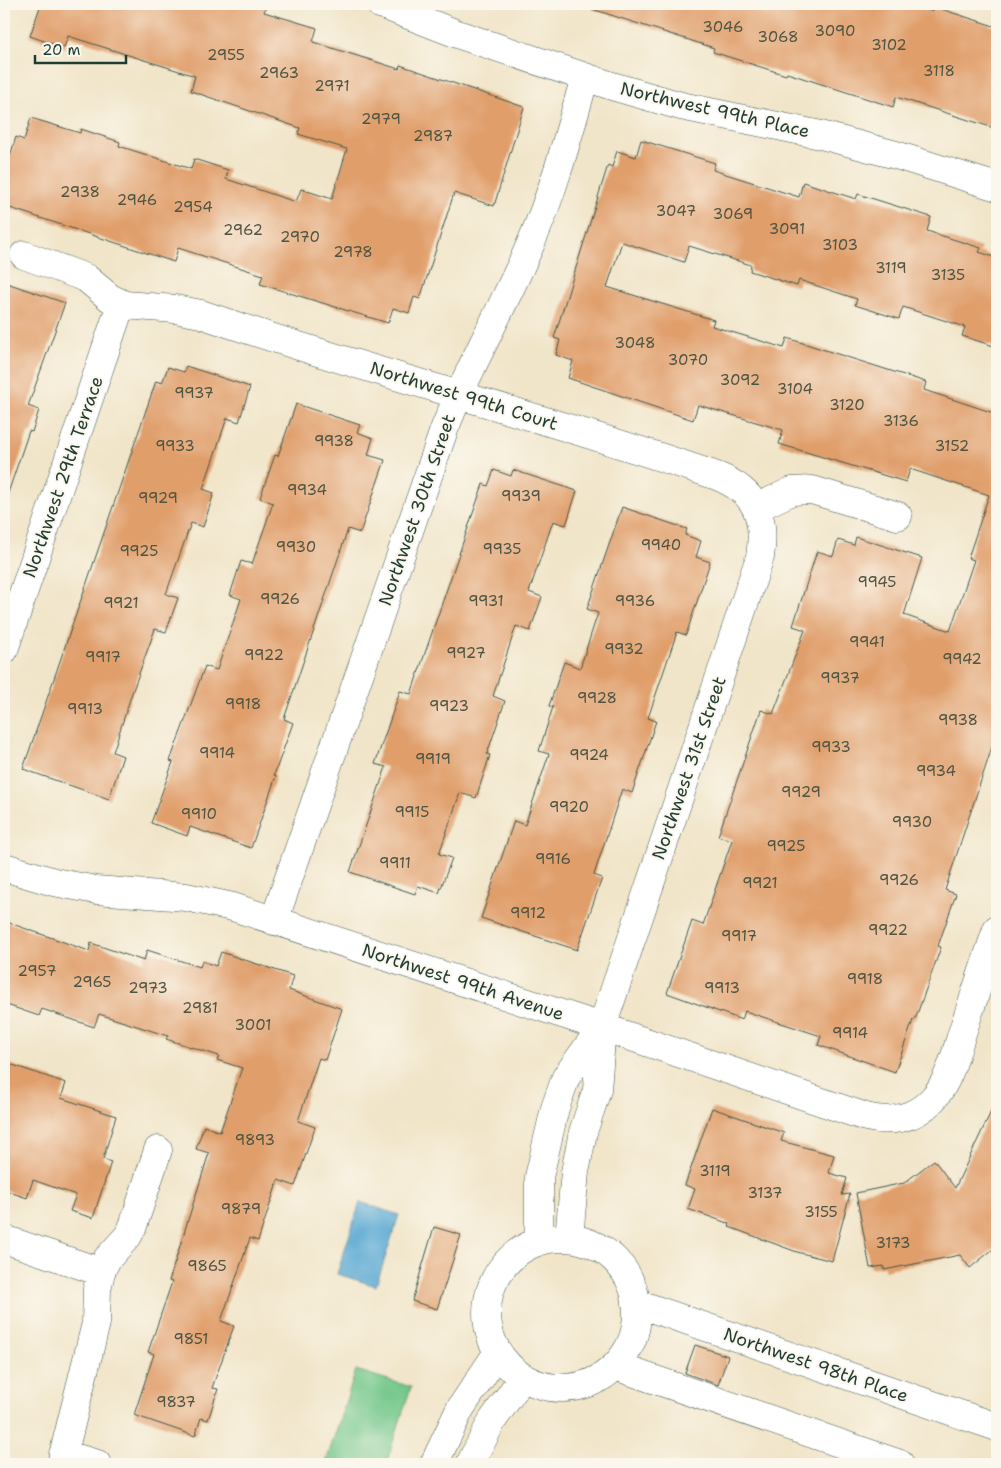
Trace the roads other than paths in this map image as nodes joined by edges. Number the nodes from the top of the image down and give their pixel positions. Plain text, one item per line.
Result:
1 (380, 4) edge
2 (585, 77) junction
3 (997, 188) edge
4 (24, 255) dead end
5 (121, 304) junction
6 (458, 394) junction
7 (756, 508) junction
8 (898, 516) dead end
9 (4, 650) edge
10 (4, 867) edge
11 (274, 921) junction
12 (997, 929) edge
13 (602, 1026) junction
14 (158, 1150) dead end
15 (569, 1238) junction
16 (4, 1239) edge
17 (539, 1241) junction
18 (101, 1272) junction
19 (636, 1303) junction
20 (498, 1352) junction
21 (615, 1366) junction
22 (523, 1377) junction
23 (997, 1427) edge
24 (62, 1459) edge
25 (97, 1464) edge
26 (434, 1464) edge
27 (470, 1464) edge
28 (900, 1464) edge

1 - 2 street, Northwest 99th Place
2 - 3 street, Northwest 99th Place
2 - 6 street, Northwest 30th Street
4 - 5 street, Northwest 99th Court
5 - 6 street, Northwest 99th Court
5 - 9 street, Northwest 29th Terrace
6 - 7 street, Northwest 99th Court
6 - 11 street, Northwest 30th Street
7 - 8 street
7 - 13 street, Northwest 31st Street
10 - 11 street, Northwest 99th Avenue
11 - 13 street, Northwest 99th Avenue
12 - 13 street, Northwest 99th Avenue
13 - 15 street, Northwest 31st Street
13 - 17 street, Northwest 31st Street
14 - 18 street
15 - 17 street
15 - 19 street
16 - 18 street
17 - 20 street
18 - 24 street
19 - 21 street
19 - 23 street, Northwest 98th Place
20 - 22 street
20 - 26 street
21 - 22 street
21 - 28 street
22 - 27 street
24 - 25 street

